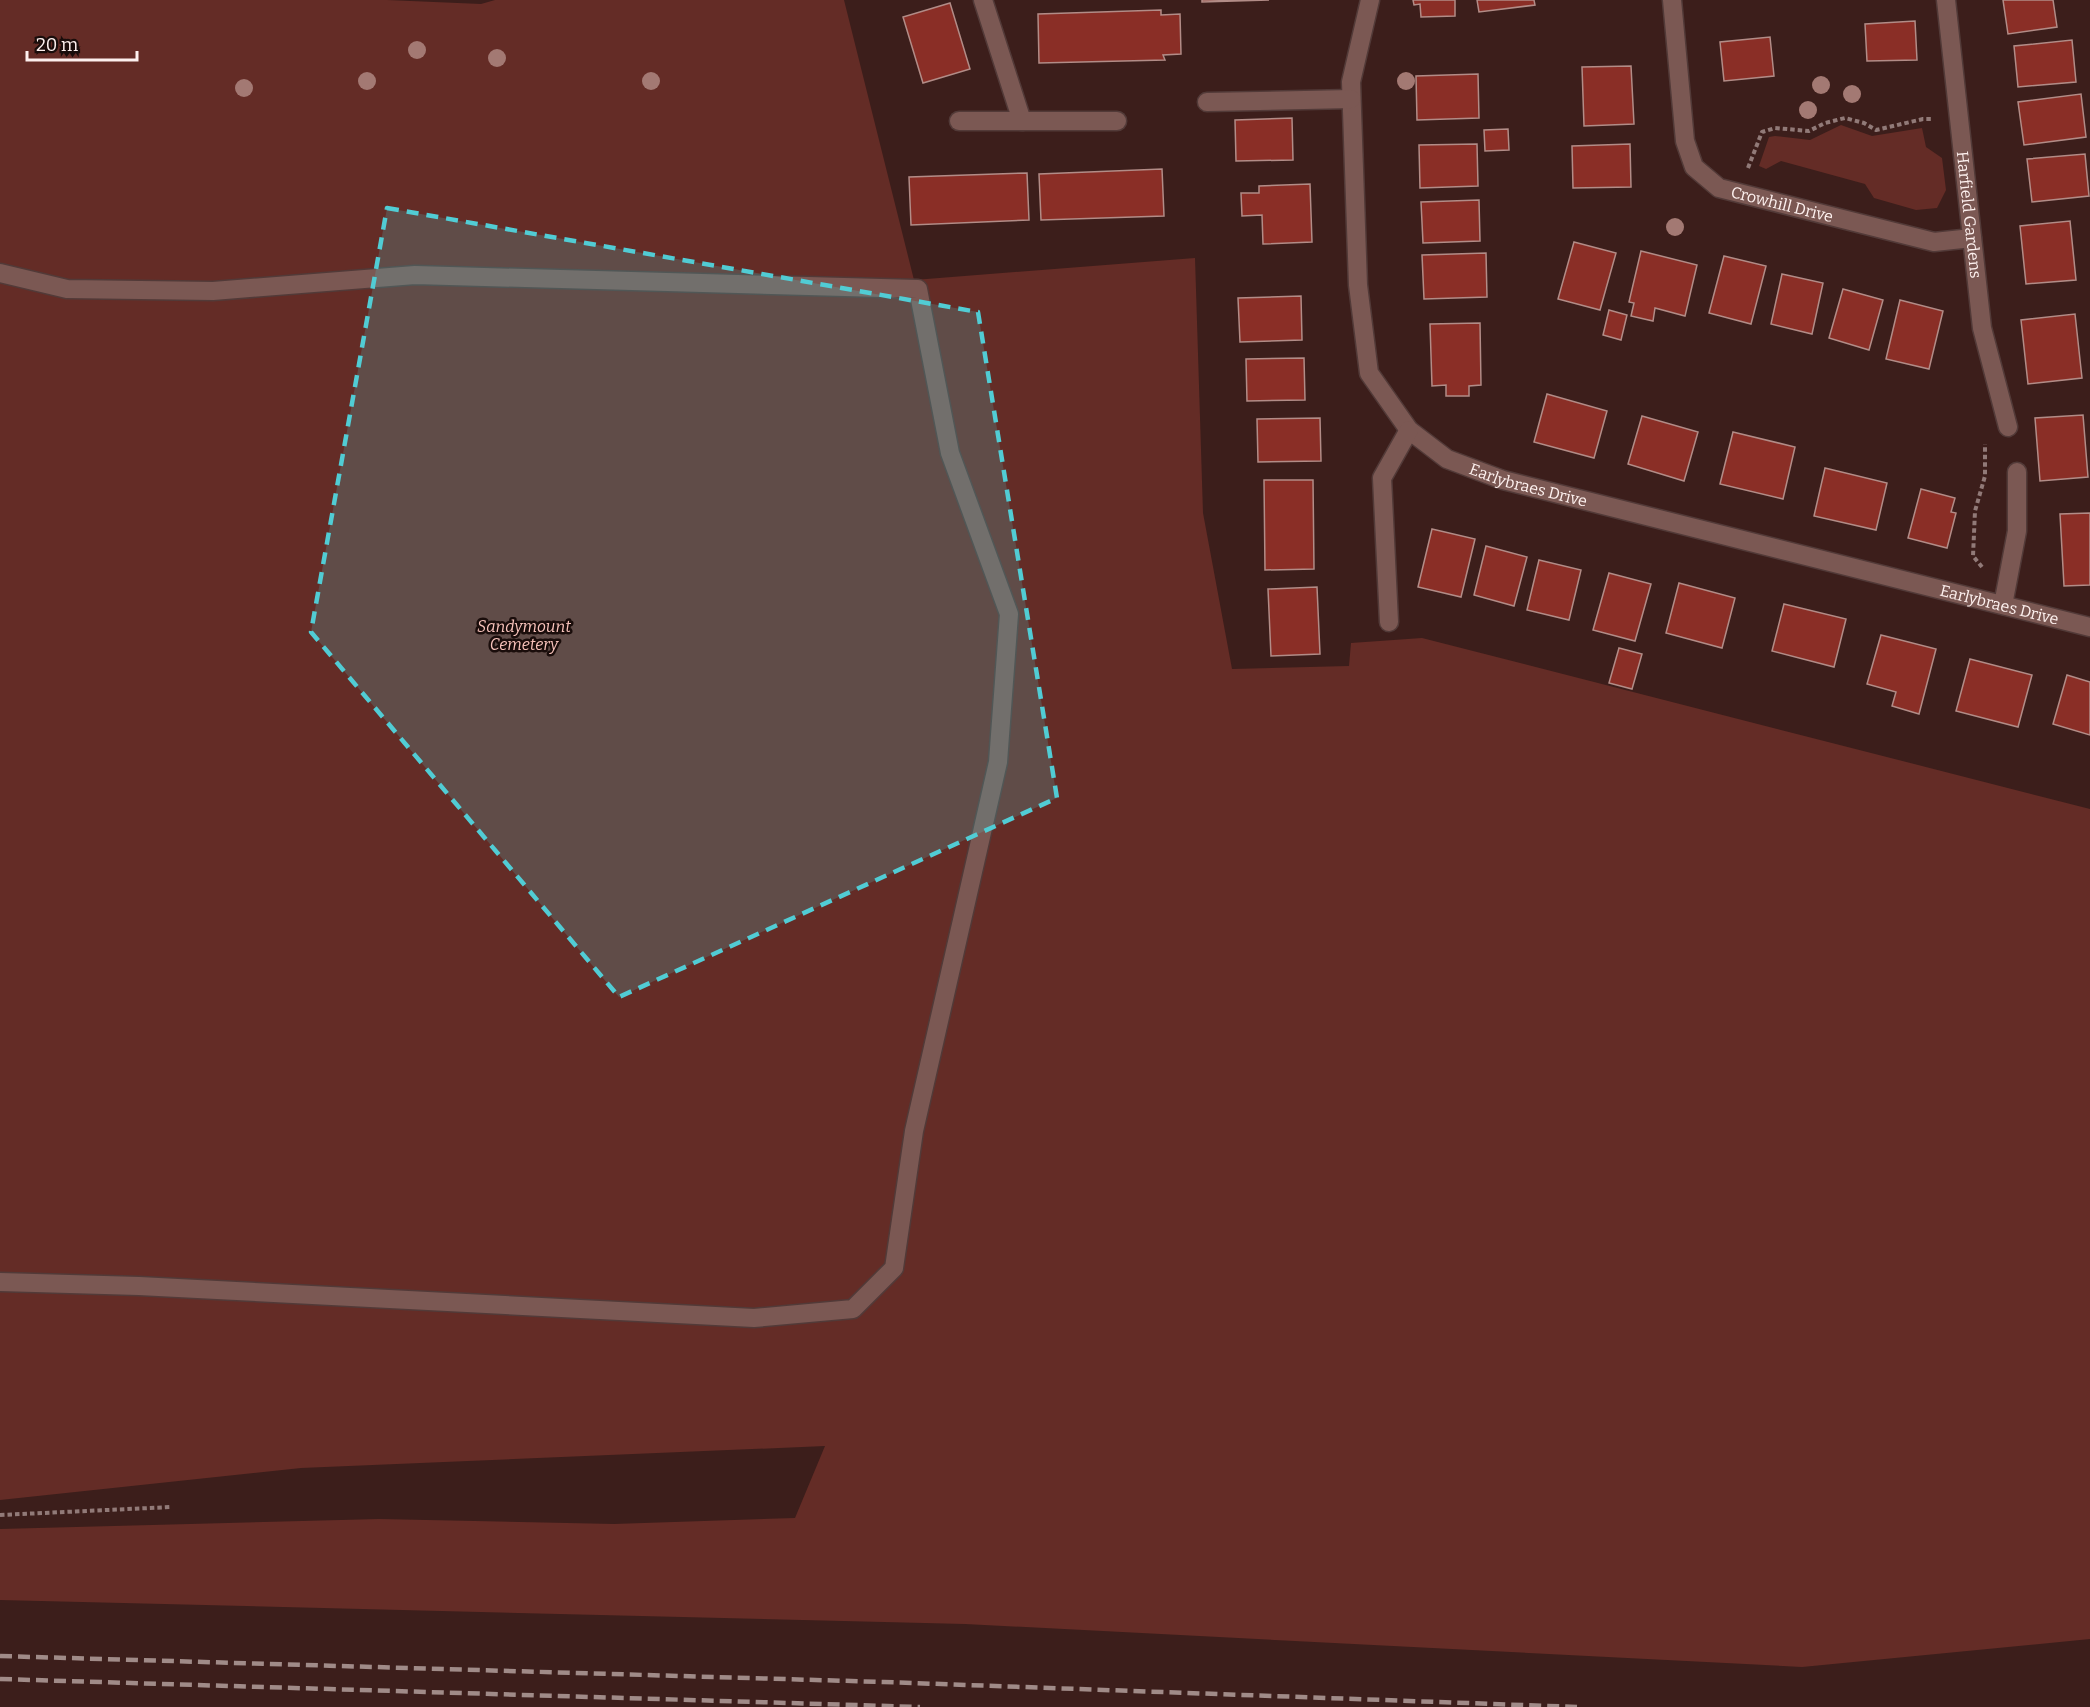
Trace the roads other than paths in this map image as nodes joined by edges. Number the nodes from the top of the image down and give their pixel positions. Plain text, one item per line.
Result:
1 (983, 0) edge
2 (1370, 0) edge
3 (1672, 0) edge
4 (1946, 0) edge
5 (1352, 99) junction
6 (1207, 102) dead end
7 (959, 121) dead end
8 (1022, 121) junction
9 (1117, 121) dead end
10 (1972, 238) junction
11 (0, 273) edge
12 (2008, 427) dead end
13 (1409, 430) junction
14 (2017, 472) dead end
15 (2003, 605) junction
16 (1389, 622) dead end
17 (2090, 627) edge
18 (0, 1282) edge

1 - 8 street
2 - 5 street, Earlybraes Drive
3 - 10 street, Crowhill Drive
4 - 10 street, Harfield Gardens
5 - 6 street
5 - 13 street, Earlybraes Drive
7 - 8 street
8 - 9 street
10 - 12 street, Harfield Gardens
11 - 18 street
13 - 15 street, Earlybraes Drive
13 - 16 street
14 - 15 street
15 - 17 street, Earlybraes Drive

